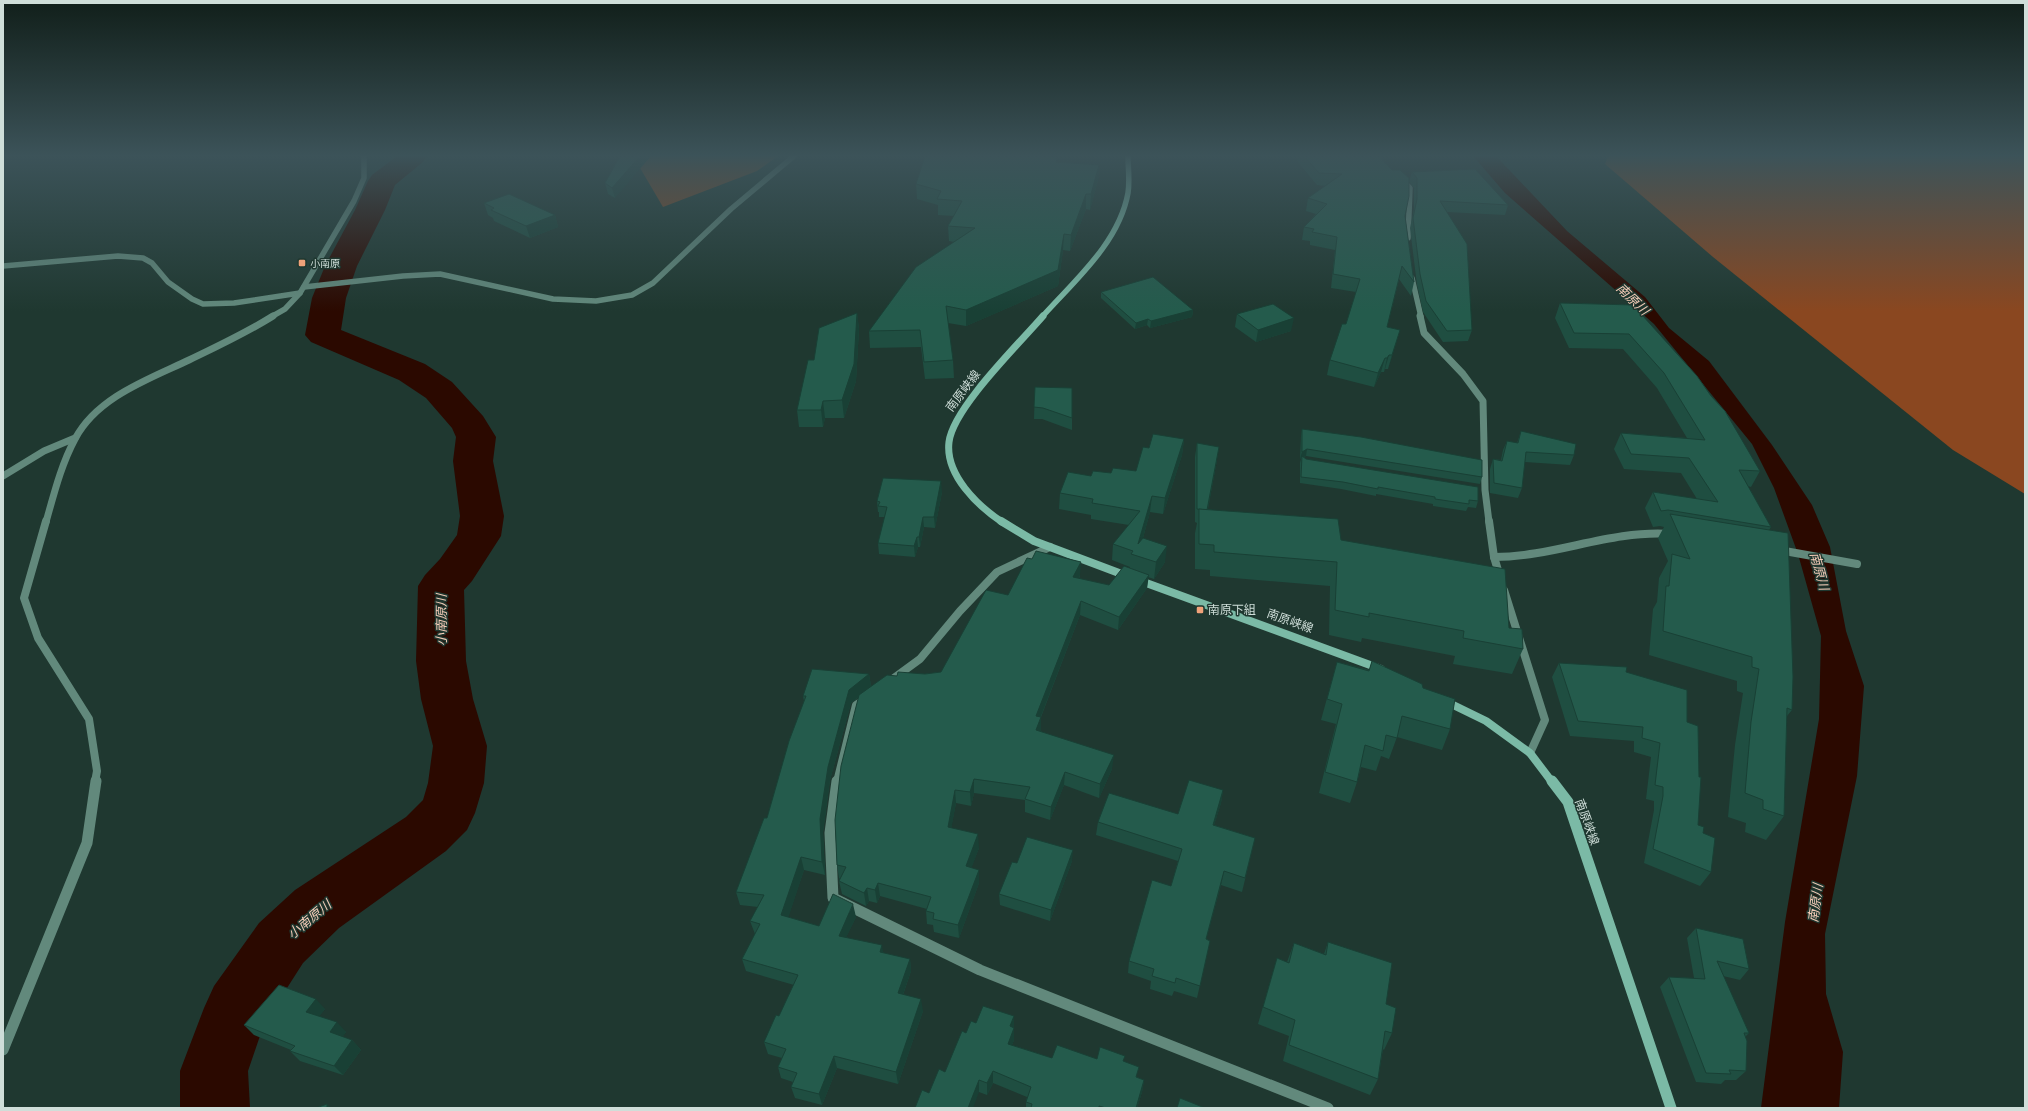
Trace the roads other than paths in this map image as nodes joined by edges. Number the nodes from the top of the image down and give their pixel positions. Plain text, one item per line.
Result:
1 (349, 208) edge
2 (732, 208) edge
3 (1124, 208) edge
4 (1410, 208) edge
5 (1409, 250) edge
6 (3, 266) edge
7 (1411, 272) edge
8 (302, 290) junction
9 (75, 438) junction
10 (3, 476) edge
11 (1676, 535) edge
12 (1050, 547) junction
13 (1778, 549) edge
14 (1494, 557) junction
15 (1857, 564) dead end
16 (1390, 674) edge
17 (888, 682) edge
18 (875, 691) edge
19 (1438, 697) edge
20 (1530, 753) junction
21 (3, 1050) edge
22 (1328, 1108) edge
23 (1671, 1108) edge

1 - 8 street
2 - 8 street
3 - 12 main road, 南原峡線
4 - 5 street
6 - 8 street
7 - 14 street
8 - 9 street
9 - 10 street
9 - 21 street
11 - 14 street
12 - 16 main road, 南原峡線
12 - 17 street
13 - 15 street
14 - 20 street
18 - 22 street
19 - 20 main road, 南原峡線
20 - 23 main road, 南原峡線

